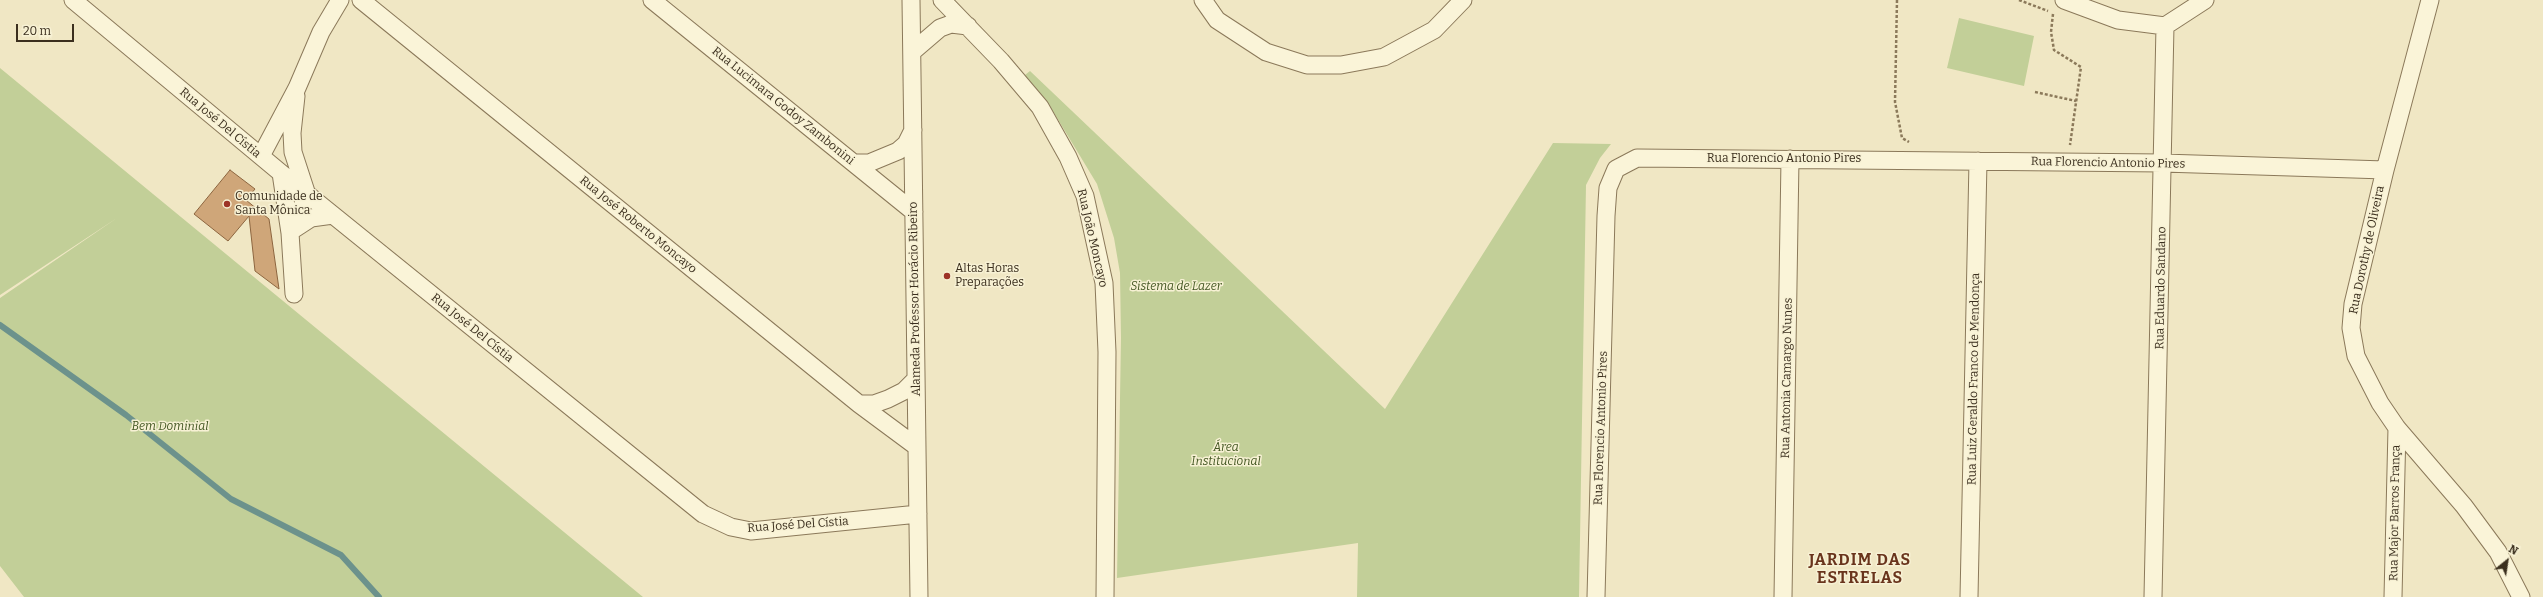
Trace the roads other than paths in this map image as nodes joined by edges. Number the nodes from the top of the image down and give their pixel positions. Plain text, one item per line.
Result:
1 (73, 0) edge
2 (340, 0) edge
3 (361, 0) edge
4 (652, 0) edge
5 (911, 0) edge
6 (942, 0) edge
7 (1203, 0) edge
8 (1463, 0) edge
9 (2064, 0) edge
10 (2205, 0) edge
11 (2430, 0) edge
12 (968, 26) junction
13 (2165, 26) junction
14 (912, 52) junction
15 (297, 88) junction
16 (913, 130) junction
17 (260, 156) junction
18 (1790, 159) junction
19 (1978, 161) junction
20 (854, 163) junction
21 (2163, 163) junction
22 (2385, 170) junction
23 (281, 173) junction
24 (307, 195) junction
25 (914, 212) junction
26 (332, 215) junction
27 (290, 233) junction
28 (294, 294) dead end
29 (916, 379) junction
30 (858, 404) junction
31 (2397, 428) junction
32 (917, 447) junction
33 (918, 514) junction
34 (919, 597) edge
35 (1105, 597) edge
36 (1596, 597) edge
37 (1783, 597) edge
38 (1969, 597) edge
39 (2153, 597) edge
40 (2393, 597) edge
41 (2522, 597) edge

1 - 17 street, Rua José Del Cístia
2 - 15 street
3 - 30 street, Rua José Roberto Moncayo
4 - 20 street, Rua Lucimara Godoy Zambonini
5 - 14 street, Alameda Professor Horácio Ribeiro
6 - 12 street, Rua João Moncayo
7 - 8 street
9 - 13 street
10 - 13 street
11 - 22 street, Rua Dorothy de Oliveira
12 - 14 street
12 - 35 street, Rua João Moncayo
13 - 21 street, Rua Eduardo Sandano
14 - 16 street, Alameda Professor Horácio Ribeiro
15 - 17 street
15 - 24 street
16 - 20 street
16 - 25 street, Alameda Professor Horácio Ribeiro
17 - 23 street, Rua José Del Cístia
18 - 19 street, Rua Florencio Antonio Pires
18 - 36 street, Rua Florencio Antonio Pires
18 - 37 street, Rua Antonia Camargo Nunes
19 - 21 street, Rua Florencio Antonio Pires
19 - 38 street, Rua Luiz Geraldo Franco de Mendonça
20 - 25 street, Rua Lucimara Godoy Zambonini
21 - 22 street, Rua Florencio Antonio Pires
21 - 39 street, Rua Eduardo Sandano
22 - 31 street, Rua Dorothy de Oliveira
23 - 24 street, Rua José Del Cístia
23 - 27 street
24 - 26 street, Rua José Del Cístia
24 - 27 street
25 - 29 street, Alameda Professor Horácio Ribeiro
26 - 27 street
26 - 33 street, Rua José Del Cístia
27 - 28 street
29 - 30 street
29 - 32 street, Alameda Professor Horácio Ribeiro
30 - 32 street, Rua José Roberto Moncayo
31 - 40 street, Rua Major Barros França
31 - 41 street, Rua Dorothy de Oliveira
32 - 33 street, Alameda Professor Horácio Ribeiro
33 - 34 street, Alameda Professor Horácio Ribeiro

